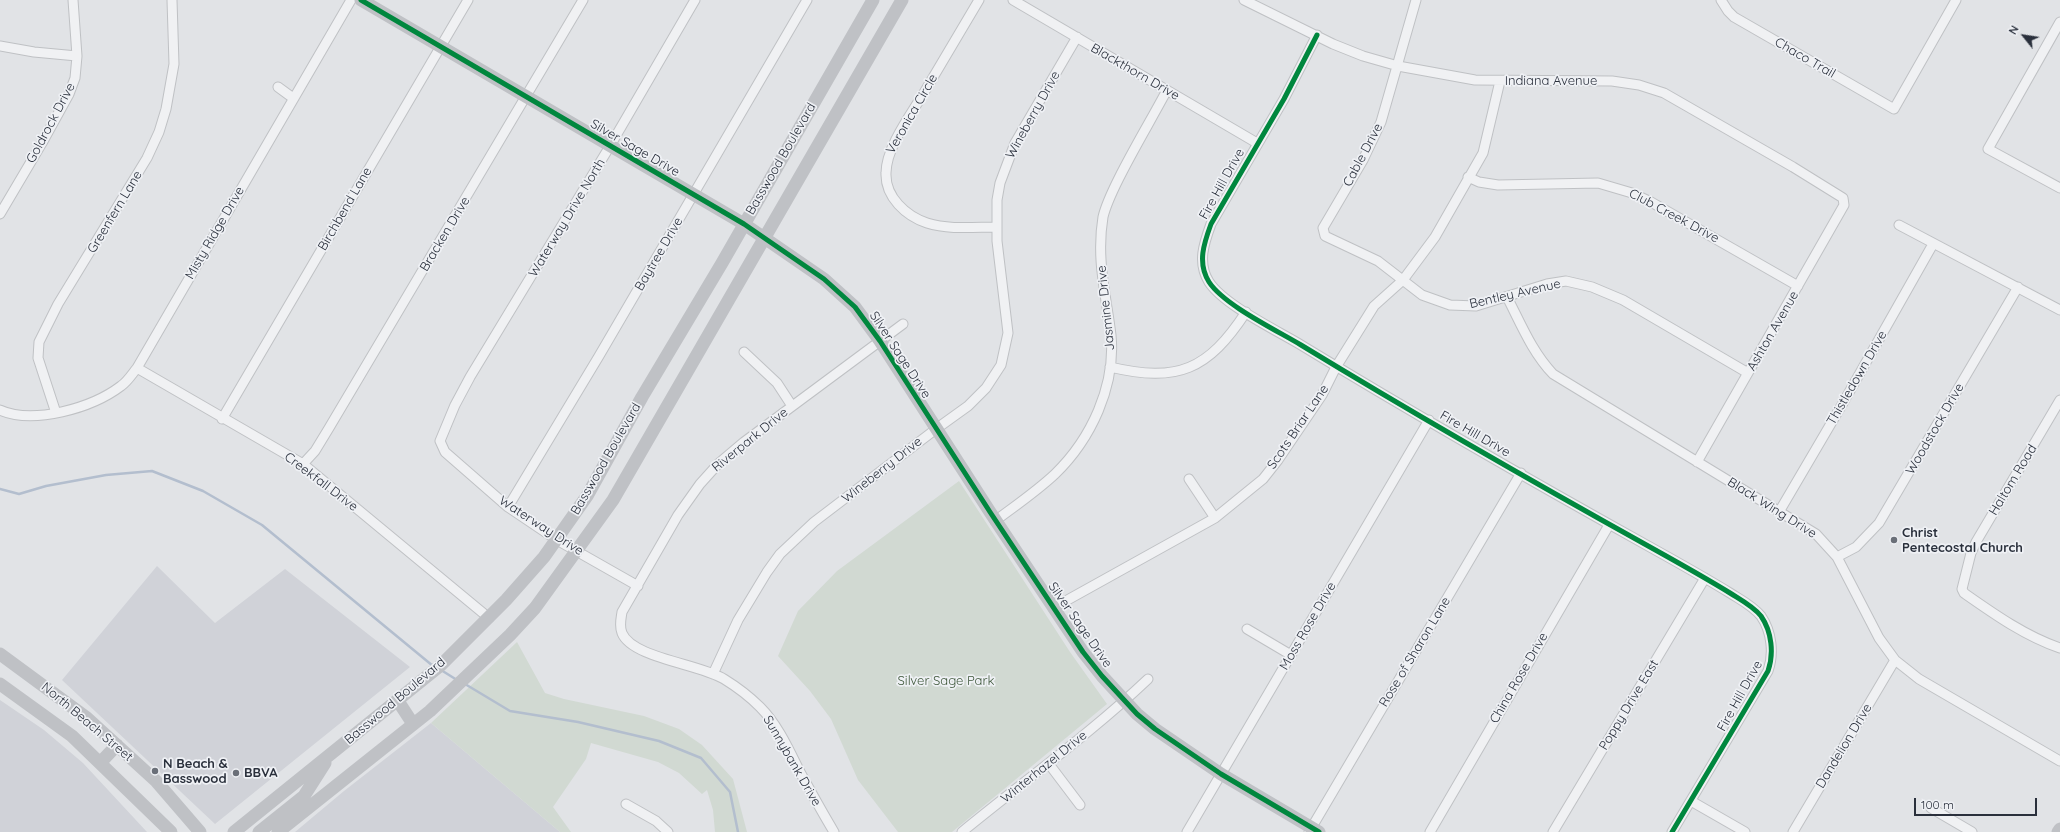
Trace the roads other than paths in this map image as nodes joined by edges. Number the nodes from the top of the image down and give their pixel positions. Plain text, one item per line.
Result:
1 (73, 0) edge
2 (172, 0) edge
3 (351, 0) edge
4 (361, 0) edge
5 (468, 0) edge
6 (583, 0) edge
7 (695, 0) edge
8 (807, 0) edge
9 (873, 0) edge
10 (902, 0) edge
11 (979, 0) edge
12 (1013, 0) edge
13 (1244, 0) edge
14 (1416, 0) edge
15 (1721, 0) edge
16 (1956, 0) edge
17 (2060, 22) edge
18 (1317, 35) junction
19 (1077, 37) junction
20 (0, 46) edge
21 (441, 47) junction
22 (77, 56) junction
23 (1398, 66) junction
24 (1500, 81) junction
25 (278, 87) dead end
26 (1167, 90) junction
27 (527, 97) junction
28 (293, 98) junction
29 (1257, 143) junction
30 (610, 146) junction
31 (1468, 177) junction
32 (2060, 188) edge
33 (693, 195) junction
34 (1843, 198) joint
35 (0, 214) edge
36 (744, 224) junction
37 (1899, 225) dead end
38 (997, 227) junction
39 (765, 238) junction
40 (1933, 244) junction
41 (1389, 270) joint
42 (1403, 280) junction
43 (1798, 286) junction
44 (2018, 287) junction
45 (1507, 297) junction
46 (2060, 310) edge
47 (1246, 312) junction
48 (903, 324) dead end
49 (880, 341) junction
50 (744, 352) dead end
51 (1110, 367) junction
52 (1336, 367) junction
53 (137, 368) junction
54 (1748, 373) junction
55 (2060, 400) edge
56 (792, 406) junction
57 (0, 410) edge
58 (56, 413) junction
59 (2056, 416) edge
60 (222, 419) junction
61 (1429, 420) junction
62 (936, 429) junction
63 (441, 437) joint
64 (1697, 462) junction
65 (303, 464) junction
66 (1521, 473) junction
67 (1189, 479) dead end
68 (508, 507) junction
69 (1779, 512) junction
70 (1215, 518) junction
71 (995, 521) junction
72 (1609, 525) junction
73 (557, 540) junction
74 (577, 551) junction
75 (1837, 557) junction
76 (1705, 578) junction
77 (638, 586) junction
78 (1053, 608) junction
79 (489, 618) junction
80 (1248, 629) dead end
81 (621, 630) joint
82 (2060, 648) edge
83 (0, 654) edge
84 (1290, 655) junction
85 (1895, 660) junction
86 (713, 674) junction
87 (1148, 679) dead end
88 (0, 684) edge
89 (398, 701) junction
90 (1125, 702) junction
91 (414, 724) junction
92 (117, 745) junction
93 (332, 754) junction
94 (2060, 761) edge
95 (100, 763) junction
96 (1049, 764) junction
97 (1220, 774) junction
98 (1691, 801) junction
99 (626, 804) dead end
100 (1080, 805) dead end
101 (1931, 808) dead end
102 (154, 814) junction
103 (2060, 829) edge
104 (1313, 831) edge
105 (163, 832) edge
106 (171, 832) edge
107 (200, 832) edge
108 (234, 832) edge
109 (259, 832) edge
110 (278, 832) edge
111 (668, 832) edge
112 (834, 832) edge
113 (962, 832) edge
114 (1187, 832) edge
115 (1430, 832) edge
116 (1553, 832) edge
117 (1672, 832) edge
118 (1745, 832) edge
119 (1793, 832) edge
120 (1972, 832) edge
121 (2058, 832) edge

1 - 22 street, Goldrock Drive
2 - 58 street, Greenfern Lane
3 - 28 street, Misty Ridge Drive
4 - 21 main road, Silver Sage Drive
5 - 21 street, Birchbend Lane
6 - 27 street, Bracken Drive
7 - 30 street, Waterway Drive North
8 - 33 street, Baytree Drive
9 - 36 main road, Basswood Boulevard
10 - 39 main road, Basswood Boulevard
11 - 38 street, Veronica Circle
12 - 19 street, Blackthorn Drive
13 - 18 street, Indiana Avenue
14 - 23 street, Cable Drive
15 - 16 street, Chaco Trail
17 - 32 street
18 - 23 street, Indiana Avenue
18 - 29 street, Fire Hill Drive
19 - 26 street, Blackthorn Drive
19 - 38 street, Wineberry Drive
20 - 22 street
21 - 27 main road, Silver Sage Drive
21 - 60 street, Birchbend Lane
22 - 35 street, Goldrock Drive
23 - 24 street, Indiana Avenue
23 - 41 street, Cable Drive
24 - 31 street, Scots Briar Lane
24 - 34 street, Indiana Avenue
25 - 28 street
26 - 29 street, Blackthorn Drive
26 - 51 street, Jasmine Drive
27 - 30 main road, Silver Sage Drive
27 - 65 street, Bracken Drive
28 - 53 street, Misty Ridge Drive
29 - 47 street, Fire Hill Drive
30 - 33 main road, Silver Sage Drive
30 - 63 street, Waterway Drive North
31 - 42 street, Scots Briar Lane
31 - 43 street, Club Creek Drive
33 - 36 main road, Silver Sage Drive
33 - 68 street, Baytree Drive
34 - 43 street, Ashton Avenue
36 - 39 main road, Silver Sage Drive
36 - 73 main road, Basswood Boulevard
37 - 40 street
38 - 62 street, Wineberry Drive
39 - 49 main road, Silver Sage Drive
39 - 74 main road, Basswood Boulevard
40 - 44 street
40 - 69 street, Thistledown Drive
41 - 42 street, Bentley Avenue
42 - 45 street, Bentley Avenue
42 - 52 street, Scots Briar Lane
43 - 54 street, Ashton Avenue
44 - 46 street
44 - 75 street, Woodstock Drive
45 - 54 street, Bentley Avenue
45 - 64 street, Black Wing Drive
47 - 51 street
47 - 52 street, Fire Hill Drive
48 - 49 street, Riverpark Drive
49 - 56 street, Riverpark Drive
49 - 62 main road, Silver Sage Drive
50 - 56 street
51 - 71 street, Jasmine Drive
52 - 61 street, Fire Hill Drive
52 - 70 street, Scots Briar Lane
53 - 58 street, Misty Ridge Drive
53 - 60 street, Creekfall Drive
54 - 64 street, Ashton Avenue
55 - 59 street, Haltom Road
56 - 77 street, Riverpark Drive
57 - 58 street, Misty Ridge Drive
59 - 82 street, Haltom Road
60 - 65 street, Creekfall Drive
61 - 66 street, Fire Hill Drive
61 - 84 street, Moss Rose Drive
62 - 71 main road, Silver Sage Drive
62 - 86 street, Wineberry Drive
63 - 68 street, Waterway Drive
64 - 69 street, Black Wing Drive
65 - 79 street, Creekfall Drive
66 - 72 street, Fire Hill Drive
66 - 104 street, Rose of Sharon Lane
67 - 70 street
68 - 73 street, Waterway Drive
69 - 75 street, Black Wing Drive
70 - 78 street, Scots Briar Lane
71 - 78 main road, Silver Sage Drive
72 - 76 street, Fire Hill Drive
72 - 115 street, China Rose Drive
73 - 74 street, Waterway Drive
73 - 79 main road, Basswood Boulevard
74 - 77 street, Waterway Drive
74 - 91 main road, Basswood Boulevard
75 - 85 street, Black Wing Drive
76 - 98 street, Fire Hill Drive
76 - 116 street, Poppy Drive East
77 - 81 street, Riverpark Drive
78 - 90 main road, Silver Sage Drive
79 - 89 main road, Basswood Boulevard
80 - 84 street
81 - 86 street, Sunnybank Drive
83 - 92 main road, North Beach Street
84 - 97 street, Moss Rose Drive
85 - 94 street, Black Wing Drive
85 - 119 street, Dandelion Drive
86 - 112 street, Sunnybank Drive
87 - 90 street, Winterhazel Drive
88 - 95 main road, North Beach Street
89 - 91 main road
89 - 93 main road, Basswood Boulevard
90 - 96 street, Winterhazel Drive
90 - 97 main road, Silver Sage Drive
91 - 110 main road, Basswood Boulevard
92 - 95 main road
92 - 107 main road, North Beach Street
93 - 108 main road, Basswood Boulevard
93 - 109 main road
95 - 102 main road, North Beach Street
96 - 100 street
96 - 113 street, Winterhazel Drive
97 - 104 main road, Silver Sage Drive
97 - 114 street, Moss Rose Drive
98 - 117 street, Fire Hill Drive
98 - 118 street
99 - 111 street
101 - 120 street
102 - 105 main road
102 - 106 main road, North Beach Street
103 - 121 main road

